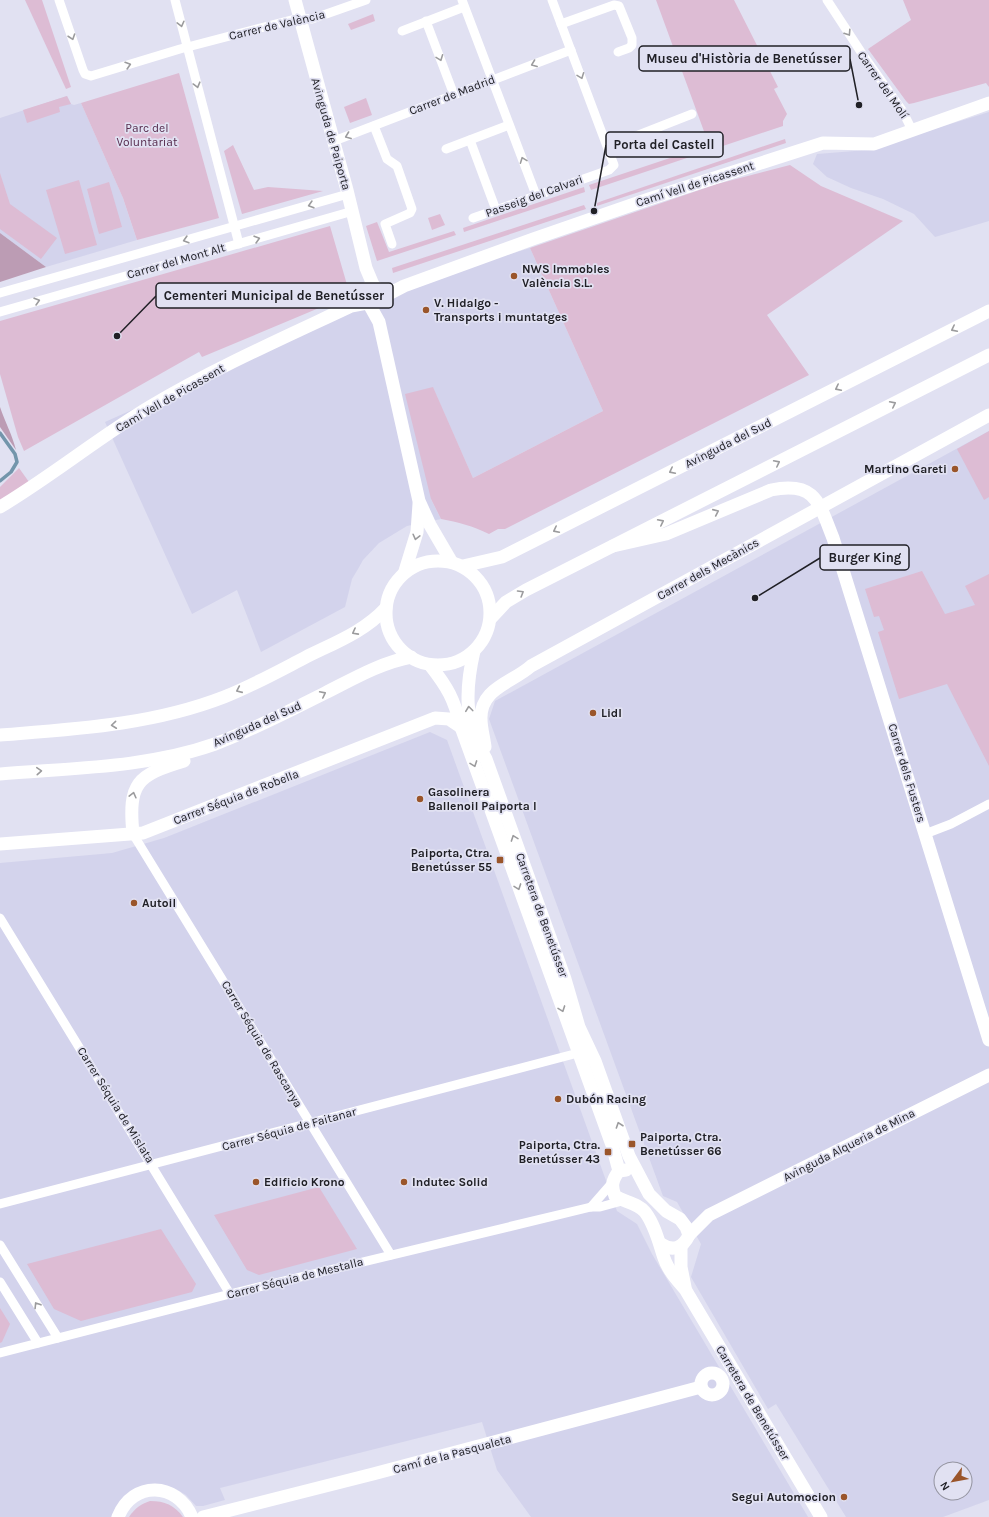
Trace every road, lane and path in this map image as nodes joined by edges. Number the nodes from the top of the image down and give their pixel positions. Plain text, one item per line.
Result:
1 (59, 0) edge
2 (175, 0) edge
3 (295, 0) edge
4 (366, 0) edge
5 (552, 0) edge
6 (827, 0) edge
7 (463, 3) edge
8 (300, 18) junction
9 (426, 21) junction
10 (561, 24) junction
11 (402, 31) dead end
12 (187, 48) junction
13 (571, 50) junction
14 (618, 52) dead end
15 (493, 80) junction
16 (454, 95) junction
17 (989, 104) edge
18 (692, 114) dead end
19 (509, 125) junction
20 (374, 126) junction
21 (912, 130) junction
22 (470, 140) junction
23 (334, 141) junction
24 (608, 147) junction
25 (446, 149) dead end
26 (348, 194) junction
27 (536, 195) junction
28 (496, 210) junction
29 (353, 211) junction
30 (473, 218) dead end
31 (234, 226) junction
32 (239, 244) junction
33 (392, 244) dead end
34 (0, 293) edge
35 (372, 296) junction
36 (0, 312) edge
37 (989, 312) edge
38 (989, 355) edge
39 (989, 415) edge
40 (792, 488) junction
41 (419, 501) junction
42 (0, 507) edge
43 (821, 507) junction
44 (805, 516) junction
45 (613, 546) junction
46 (450, 561) junction
47 (463, 566) junction
48 (405, 571) junction
49 (386, 608) junction
50 (491, 618) junction
51 (474, 651) junction
52 (411, 658) junction
53 (430, 665) junction
54 (461, 727) junction
55 (0, 735) edge
56 (214, 744) junction
57 (486, 759) junction
58 (0, 774) edge
59 (989, 804) edge
60 (134, 834) junction
61 (925, 834) junction
62 (0, 844) edge
63 (0, 918) edge
64 (989, 1040) edge
65 (578, 1053) junction
66 (989, 1075) edge
67 (310, 1123) junction
68 (152, 1164) junction
69 (638, 1175) junction
70 (615, 1177) junction
71 (622, 1201) junction
72 (0, 1204) edge
73 (591, 1207) junction
74 (709, 1215) junction
75 (680, 1219) junction
76 (688, 1235) junction
77 (661, 1244) junction
78 (0, 1245) edge
79 (682, 1246) junction
80 (391, 1255) junction
81 (0, 1282) edge
82 (685, 1289) junction
83 (230, 1294) junction
84 (58, 1338) junction
85 (38, 1344) junction
86 (0, 1353) edge
87 (734, 1372) junction
88 (118, 1517) edge
89 (192, 1517) edge
90 (203, 1517) edge
91 (821, 1517) edge

1 -> 12 street, Carrer de València
2 -> 12 street
3 - 8 street, Avinguda de Paiporta
4 - 8 street, Carrer de València
5 - 10 street
6 -> 21 street, Carrer del Molí
7 - 9 street
7 - 15 street
8 - 12 street, Carrer de València
8 - 23 street, Avinguda de Paiporta
9 - 11 street
9 -> 16 street
10 - 13 street
10 - 14 street
12 -> 31 street
13 -> 15 street, Carrer de Madrid
13 -> 24 street
15 - 16 street, Carrer de Madrid
15 - 19 street
16 - 20 street, Carrer de Madrid
17 - 21 street, Camí Vell de Picassent
18 - 24 street
19 - 22 street
27 -> 19 street
20 -> 23 street, Carrer de Madrid
20 - 33 street
21 - 35 street, Camí Vell de Picassent
22 - 25 street
22 - 28 street
23 - 26 street, Avinguda de Paiporta
24 - 27 street, Passeig del Calvari
26 - 29 street, Avinguda de Paiporta
26 -> 31 street, Carrer del Mont Alt
27 - 28 street, Passeig del Calvari
28 - 30 street, Passeig del Calvari
32 -> 29 street, Carrer del Mont Alt
29 - 35 street, Avinguda de Paiporta
31 - 32 street
31 -> 34 street, Carrer del Mont Alt
36 -> 32 street, Carrer del Mont Alt
35 - 41 street, Avinguda de Paiporta
35 - 42 street, Camí Vell de Picassent
37 -> 47 street, Avinguda del Sud
45 -> 38 street
39 - 43 street, Carrer dels Mecànics
40 - 43 street, Carrer dels Fusters
40 - 44 street
45 -> 40 street
41 - 46 street
41 -> 48 street
43 - 44 street, Carrer dels Mecànics
43 - 61 street, Carrer dels Fusters
44 - 57 street, Carrer dels Mecànics
50 -> 45 street
46 - 47 street
46 - 48 street
47 - 50 street
48 - 49 street
49 - 52 street
49 -> 55 street
50 - 51 street
51 - 53 street
57 -> 51 street, Carretera de Benetússer
52 - 53 street
56 -> 52 street, Avinguda del Sud
53 - 54 street, Carretera de Benetússer
54 - 60 street, Carrer Séquia de Robella
54 -> 65 street, Carretera de Benetússer
58 -> 56 street, Avinguda del Sud
60 -> 56 street
69 -> 57 street, Carretera de Benetússer
59 - 61 street
60 - 62 street, Carrer Séquia de Robella
60 - 67 street, Carrer Séquia de Rascanya
61 - 64 street, Carrer dels Fusters
63 - 68 street, Carrer Séquia de Mislata
65 - 67 street, Carrer Séquia de Faitanar
65 - 70 street, Carretera de Benetússer
66 - 74 street, Avinguda Alqueria de Mina
67 - 68 street, Carrer Séquia de Faitanar
67 - 80 street, Carrer Séquia de Rascanya
68 - 72 street, Carrer Séquia de Faitanar
68 - 83 street, Carrer Séquia de Mislata
69 - 70 street
69 - 75 street, Carretera de Benetússer
70 - 71 street, Carretera de Benetússer
70 - 73 street
71 - 73 street, Carrer Séquia de Mestalla
71 - 77 street, Carretera de Benetússer
73 - 80 street, Carrer Séquia de Mestalla
74 - 75 street, Avinguda Alqueria de Mina
74 - 76 street, Avinguda Alqueria de Mina
75 - 76 street
76 - 79 street, Carretera de Benetússer
77 - 79 street
77 - 82 street, Carretera de Benetússer
84 -> 78 street
79 - 82 street, Carretera de Benetússer
80 - 83 street, Carrer Séquia de Mestalla
81 - 85 street
82 - 87 street, Carretera de Benetússer
83 - 84 street, Carrer Séquia de Mestalla
84 - 85 street, Carrer Séquia de Mestalla
85 - 86 street, Carrer Séquia de Mestalla
87 - 90 street, Camí de la Pasqualeta
87 - 91 street, Carretera de Benetússer
88 - 89 street

